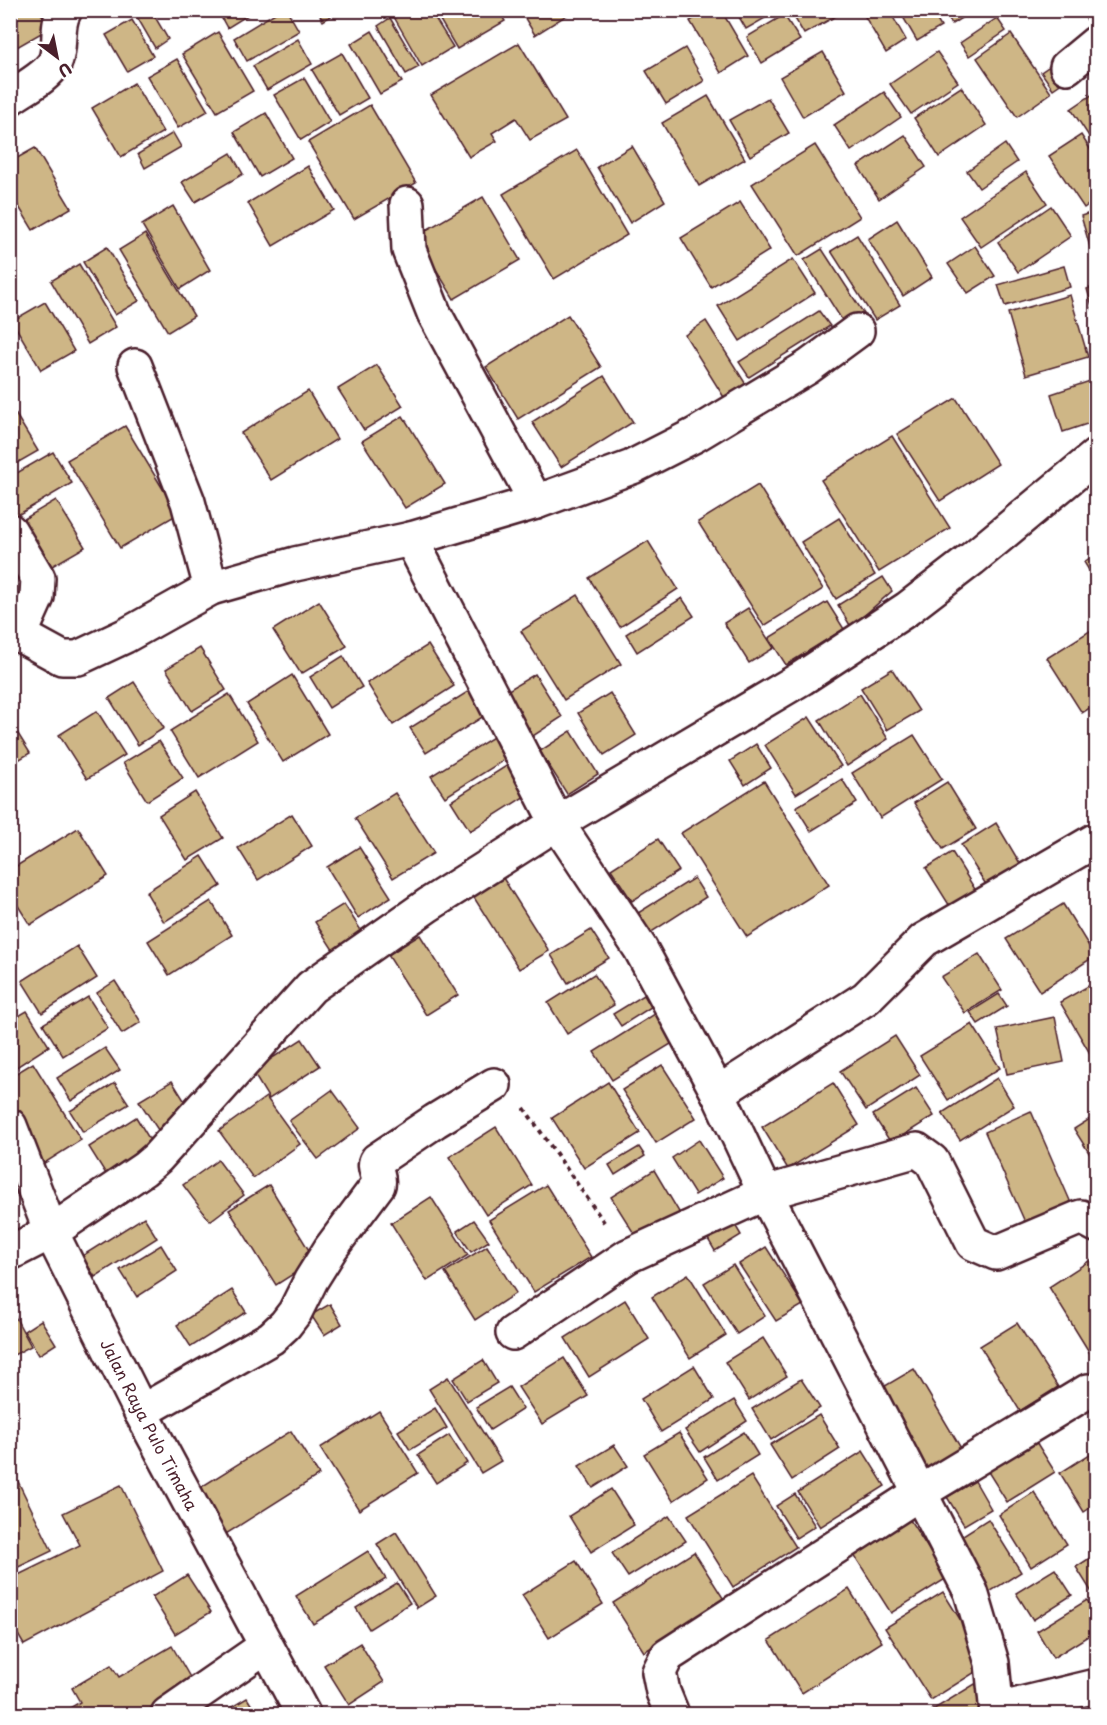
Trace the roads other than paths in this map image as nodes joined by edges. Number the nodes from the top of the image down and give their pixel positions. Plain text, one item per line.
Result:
1 (65, 10) edge
2 (1096, 43) edge
3 (1067, 67) dead end
4 (10, 98) edge
5 (407, 204) dead end
6 (857, 331) dead end
7 (135, 366) dead end
8 (1096, 456) edge
9 (536, 502) junction
10 (10, 531) edge
11 (411, 539) junction
12 (211, 588) junction
13 (15, 635) edge
14 (557, 823) junction
15 (1096, 840) edge
16 (494, 1085) road end
17 (718, 1094) junction
18 (10, 1126) edge
19 (765, 1193) junction
20 (1096, 1225) edge
21 (51, 1232) junction
22 (10, 1253) edge
23 (513, 1333) dead end
24 (1094, 1394) edge
25 (141, 1412) junction
26 (921, 1492) junction
27 (266, 1646) junction
28 (1096, 1686) edge
29 (997, 1712) edge
30 (168, 1714) edge
31 (303, 1714) edge
32 (672, 1714) edge

1 - 4 street
2 - 3 street
5 - 9 street
6 - 9 street
7 - 12 street
8 - 14 street
9 - 11 street
10 - 13 street
11 - 12 street
11 - 14 street
12 - 13 street
14 - 17 street
14 - 21 street
15 - 17 street
16 - 25 street
17 - 19 street
18 - 21 street, Jalan Raya Pulo Timaha
19 - 20 street
19 - 23 street
19 - 26 street
21 - 22 street
21 - 25 street, Jalan Raya Pulo Timaha
24 - 26 street
25 - 27 street, Jalan Raya Pulo Timaha
26 - 29 street
26 - 32 street
27 - 30 street
27 - 31 street, Jalan Raya Pulo Timaha
28 - 29 street

